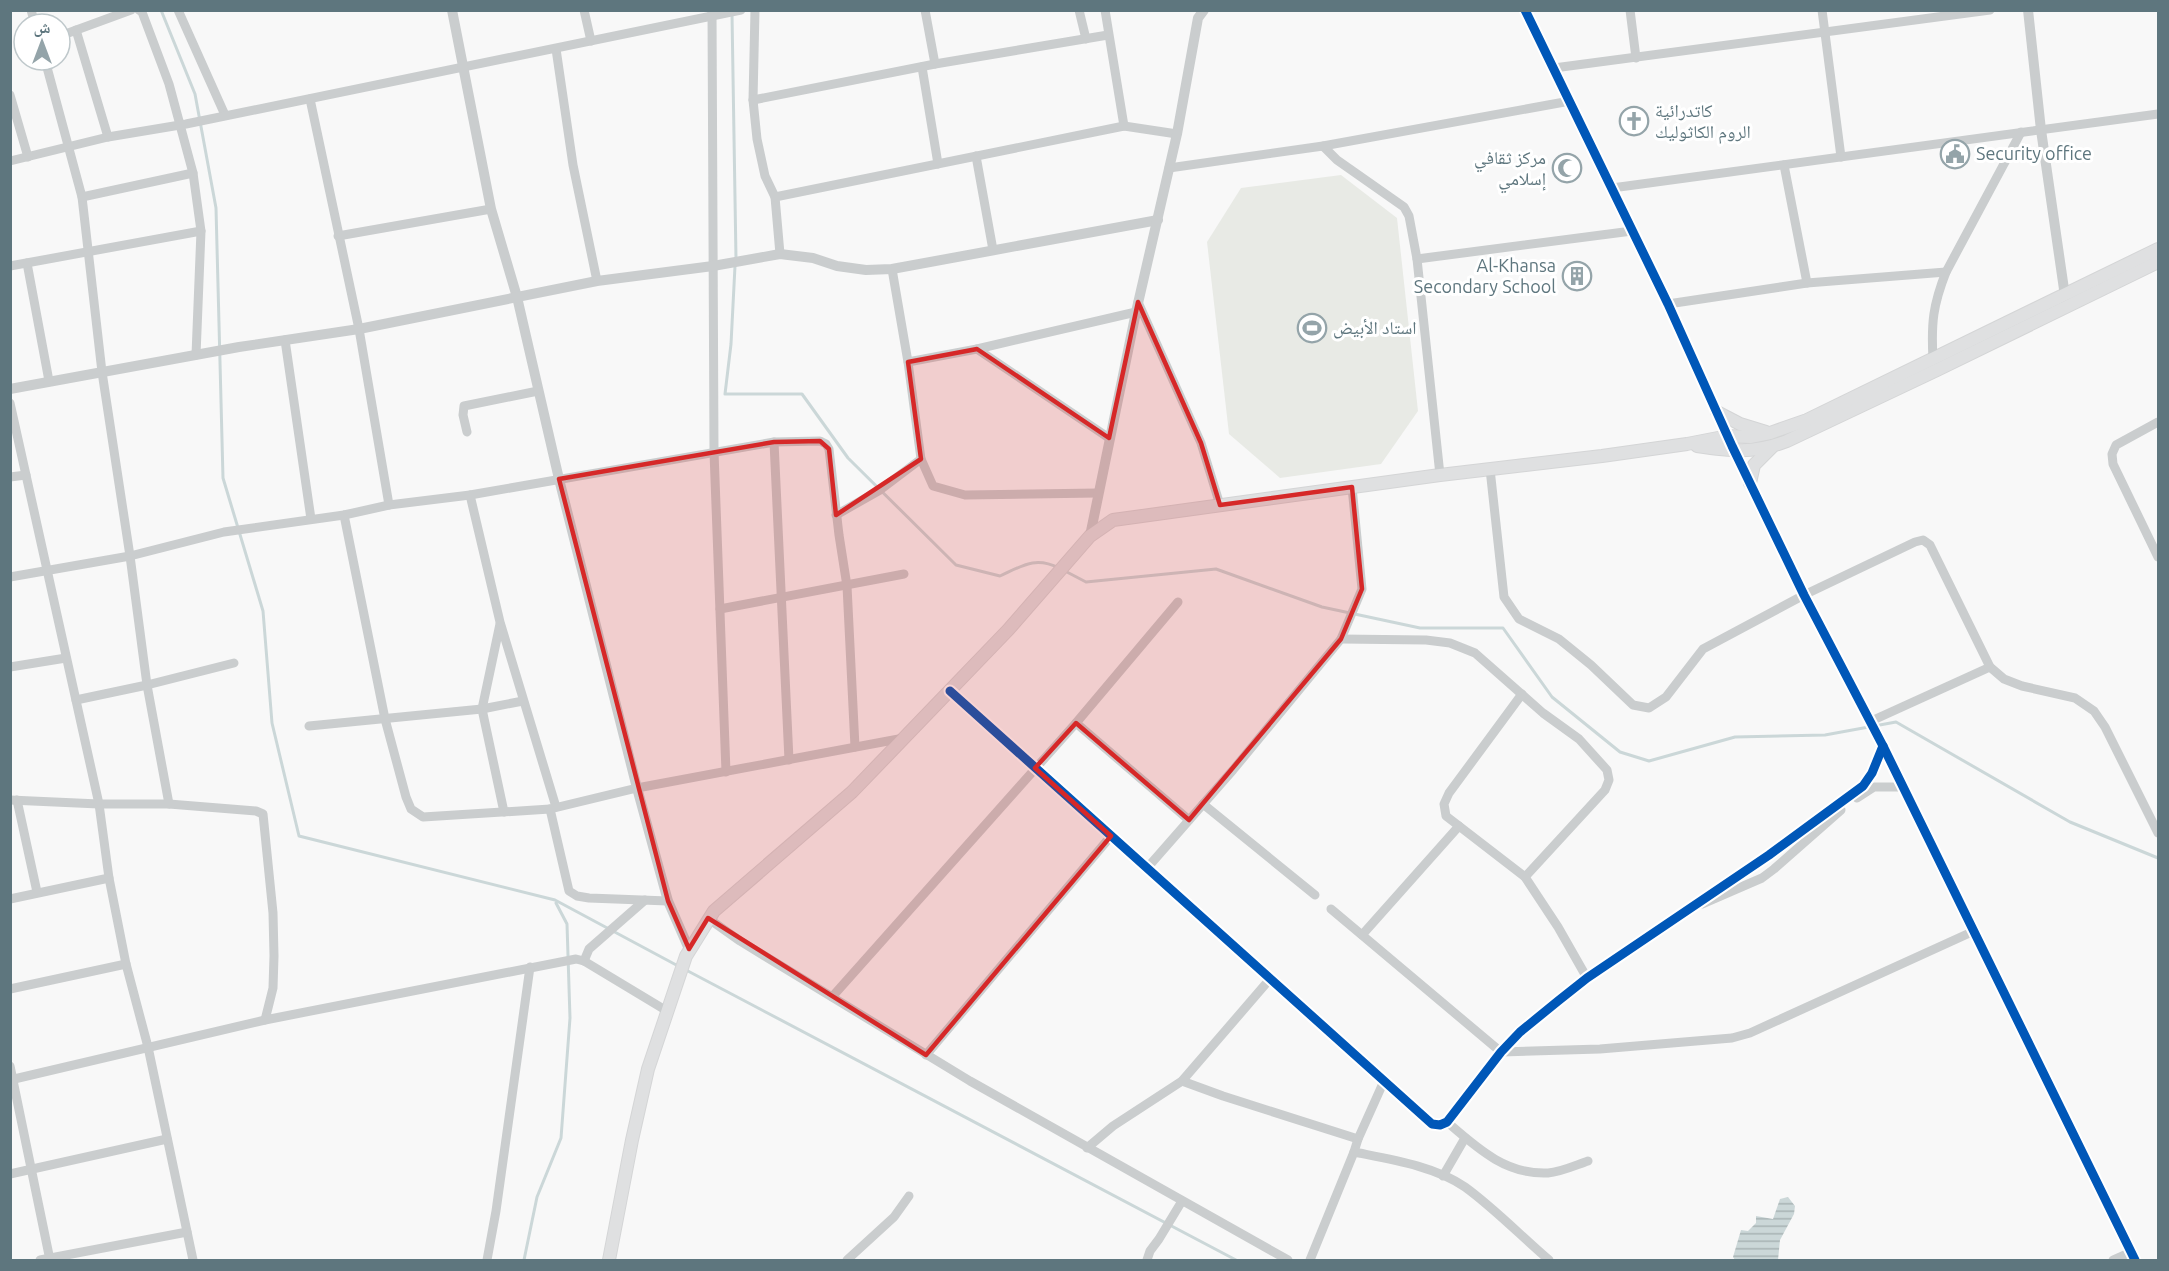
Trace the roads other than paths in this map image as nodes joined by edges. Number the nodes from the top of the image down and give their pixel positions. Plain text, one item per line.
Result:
1 (131, 10) edge
2 (139, 10) edge
3 (178, 10) edge
4 (452, 10) edge
5 (584, 10) edge
6 (741, 10) edge
7 (755, 10) edge
8 (925, 10) edge
9 (1105, 10) edge
10 (1525, 10) edge
11 (1630, 10) edge
12 (1822, 10) edge
13 (1990, 10) edge
14 (2028, 10) edge
15 (1081, 11) edge
16 (713, 13) edge
17 (1200, 13) edge
18 (76, 30) junction
19 (72, 32) edge
20 (1825, 34) junction
21 (1108, 35) junction
22 (1086, 39) junction
23 (591, 41) junction
24 (556, 49) junction
25 (1636, 58) junction
26 (935, 64) junction
27 (464, 66) junction
28 (922, 67) junction
29 (1554, 68) junction
30 (48, 72) edge
31 (10, 95) edge
32 (309, 99) junction
33 (753, 100) junction
34 (1570, 101) junction
35 (2158, 114) edge
36 (221, 116) junction
37 (183, 124) junction
38 (1124, 126) junction
39 (2041, 130) junction
40 (2021, 132) junction
41 (1177, 134) junction
42 (108, 137) junction
43 (1323, 146) junction
44 (70, 148) junction
45 (976, 156) junction
46 (28, 157) junction
47 (1841, 157) junction
48 (10, 161) edge
49 (939, 164) junction
50 (1784, 165) junction
51 (1169, 168) junction
52 (193, 174) junction
53 (1612, 188) junction
54 (82, 197) junction
55 (775, 197) junction
56 (491, 209) junction
57 (1158, 220) junction
58 (201, 231) junction
59 (1632, 231) junction
60 (338, 236) junction
61 (2158, 249) edge
62 (993, 250) junction
63 (88, 253) junction
64 (780, 254) junction
65 (1417, 259) junction
66 (2158, 262) edge
67 (27, 263) junction
68 (10, 266) edge
69 (716, 266) junction
70 (892, 269) junction
71 (1946, 272) junction
72 (597, 281) junction
73 (1807, 283) junction
74 (517, 297) junction
75 (2065, 301) junction
76 (1668, 304) junction
77 (1137, 307) junction
78 (359, 329) junction
79 (285, 340) junction
80 (977, 349) junction
81 (199, 355) junction
82 (1933, 359) junction
83 (908, 362) junction
84 (102, 372) junction
85 (49, 381) junction
86 (10, 389) edge
87 (538, 391) junction
88 (10, 403) edge
89 (1717, 412) junction
90 (2158, 422) edge
91 (466, 432) dead end
92 (1770, 433) junction
93 (1728, 436) junction
94 (1109, 438) junction
95 (774, 442) junction
96 (1687, 444) junction
97 (1772, 447) junction
98 (714, 452) junction
99 (1735, 452) junction
100 (921, 459) junction
101 (1490, 469) junction
102 (26, 475) junction
103 (1440, 475) junction
104 (10, 477) edge
105 (559, 479) junction
106 (1750, 483) junction
107 (1352, 487) junction
108 (1097, 493) junction
109 (470, 495) junction
110 (389, 505) junction
111 (1220, 505) junction
112 (344, 515) junction
113 (836, 515) junction
114 (311, 519) junction
115 (1089, 537) junction
116 (130, 556) junction
117 (2158, 557) edge
118 (47, 571) junction
119 (904, 574) dead end
120 (10, 578) edge
121 (847, 586) junction
122 (1804, 595) junction
123 (782, 599) junction
124 (1178, 602) dead end
125 (720, 609) junction
126 (501, 622) junction
127 (1341, 639) junction
128 (66, 658) junction
129 (234, 663) dead end
130 (10, 667) edge
131 (1990, 667) junction
132 (147, 685) junction
133 (950, 691) junction
134 (1521, 694) junction
135 (76, 700) junction
136 (523, 701) junction
137 (482, 709) junction
138 (385, 719) junction
139 (1869, 722) junction
140 (1076, 723) junction
141 (309, 726) dead end
142 (905, 738) junction
143 (1883, 746) junction
144 (855, 747) junction
145 (789, 760) junction
146 (1035, 768) junction
147 (726, 772) junction
148 (637, 788) junction
149 (1903, 788) junction
150 (14, 800) edge
151 (99, 804) junction
152 (169, 804) junction
153 (1203, 804) junction
154 (553, 808) junction
155 (504, 812) junction
156 (1189, 820) junction
157 (1459, 826) junction
158 (2158, 833) edge
159 (1111, 836) junction
160 (1148, 867) junction
161 (1525, 877) junction
162 (109, 878) junction
163 (37, 892) junction
164 (1315, 895) dead end
165 (10, 899) edge
166 (645, 900) junction
167 (668, 902) junction
168 (1331, 909) dead end
169 (1689, 909) junction
170 (709, 919) junction
171 (1974, 931) junction
172 (1362, 935) junction
173 (688, 953) junction
174 (580, 960) junction
175 (126, 964) junction
176 (530, 967) junction
177 (1587, 978) junction
178 (1270, 979) junction
179 (10, 989) edge
180 (832, 997) junction
181 (667, 1011) junction
182 (265, 1020) junction
183 (148, 1047) junction
184 (1501, 1052) junction
185 (926, 1055) junction
186 (10, 1066) edge
187 (12, 1079) edge
188 (1182, 1081) junction
189 (1384, 1081) junction
190 (1447, 1122) junction
191 (1465, 1138) junction
192 (167, 1139) junction
193 (1358, 1139) junction
194 (1087, 1148) junction
195 (1354, 1152) junction
196 (1588, 1161) dead end
197 (32, 1170) junction
198 (10, 1174) edge
199 (1443, 1176) junction
200 (909, 1196) dead end
201 (1182, 1201) junction
202 (187, 1232) junction
203 (2133, 1256) edge
204 (46, 1260) edge
205 (193, 1260) edge
206 (487, 1260) edge
207 (609, 1260) edge
208 (847, 1260) edge
209 (1147, 1260) edge
210 (1288, 1260) edge
211 (1310, 1260) edge
212 (1549, 1260) edge
213 (2113, 1260) edge

1 - 18 street
2 - 37 street
3 - 36 street
4 - 27 street
5 - 23 street
6 - 16 street
7 - 33 street
8 - 26 street
9 - 21 street
10 - 29 street
11 - 25 street
12 - 20 street
13 - 20 street
14 - 39 street
15 - 22 street
16 - 23 street
16 - 69 street
17 - 41 street
18 - 19 street
18 - 42 street
20 - 25 street
20 - 47 street
21 - 22 street
21 - 38 street
22 - 26 street
23 - 24 street
24 - 27 street
24 - 72 street
25 - 29 street
26 - 28 street
27 - 32 street
27 - 56 street
28 - 33 street
28 - 49 street
29 - 34 street
30 - 44 street
31 - 46 street
32 - 36 street
32 - 60 street
33 - 55 street
34 - 43 street
34 - 53 street
35 - 39 street
36 - 37 street
37 - 42 street
37 - 52 street
38 - 41 street
38 - 45 street
39 - 40 street
39 - 75 street
40 - 47 street
40 - 71 street
41 - 51 street
42 - 44 street
43 - 51 street
43 - 65 street
44 - 46 street
44 - 54 street
45 - 49 street
45 - 62 street
46 - 48 street
47 - 50 street
49 - 55 street
50 - 53 street
50 - 73 street
51 - 57 street
52 - 54 street
52 - 58 street
53 - 59 street
54 - 63 street
55 - 64 street
56 - 60 street
56 - 74 street
57 - 62 street
57 - 77 street
58 - 63 street
58 - 81 street
59 - 65 street
59 - 76 street
60 - 78 street
61 - 75 main road
62 - 70 street
63 - 67 street
63 - 84 street
64 - 69 street
64 - 70 street
65 - 103 street
66 - 75 main road
67 - 68 street
67 - 85 street
69 - 72 street
69 - 98 street
70 - 83 street
71 - 73 street
71 - 82 street
72 - 74 street
73 - 76 street
74 - 78 street
74 - 87 street
75 - 82 main road
75 - 97 main road
76 - 89 street
77 - 80 street
77 - 94 street
77 - 111 street
78 - 79 street
78 - 110 street
79 - 81 street
79 - 114 street
80 - 83 street
80 - 94 street
81 - 84 street
82 - 92 main road
83 - 100 street
84 - 85 street
84 - 116 street
85 - 86 street
87 - 91 street
87 - 105 street
88 - 102 street
89 - 92 main road
89 - 93 street
90 - 117 street
92 - 93 main road
93 - 96 main road
93 - 99 street
94 - 108 street
95 - 98 street
95 - 113 street
95 - 123 street
96 - 99 main road
96 - 101 main road
97 - 99 main road
97 - 106 main road
98 - 105 street
98 - 125 street
99 - 106 street
100 - 108 street
100 - 113 street
101 - 103 main road
101 - 122 street
102 - 104 street
102 - 118 street
103 - 107 main road
105 - 109 street
105 - 148 street
106 - 122 street
107 - 111 main road
107 - 127 street
108 - 115 street
109 - 110 street
109 - 126 street
110 - 112 street
111 - 115 main road
112 - 114 street
112 - 138 street
113 - 121 street
114 - 116 street
115 - 133 main road
116 - 118 street
116 - 132 street
118 - 120 street
118 - 128 street
119 - 121 street
121 - 123 street
121 - 144 street
122 - 131 street
122 - 139 street
123 - 125 street
123 - 145 street
124 - 140 street
125 - 147 street
126 - 136 street
126 - 137 street
127 - 134 street
127 - 153 street
128 - 130 street
128 - 135 street
129 - 132 street
131 - 139 street
131 - 158 street
132 - 135 street
132 - 152 street
133 - 142 main road
133 - 146 street
134 - 157 street
134 - 161 street
135 - 151 street
136 - 137 street
136 - 154 street
137 - 138 street
137 - 155 street
138 - 141 street
138 - 155 street
139 - 143 street
140 - 146 street
140 - 156 street
142 - 144 street
142 - 170 main road
143 - 149 street
143 - 169 street
144 - 145 street
145 - 147 street
146 - 159 street
146 - 180 street
147 - 148 street
148 - 154 street
148 - 167 street
149 - 169 street
149 - 171 street
150 - 151 street
150 - 163 street
151 - 152 street
151 - 162 street
152 - 182 street
153 - 156 street
153 - 164 street
154 - 155 street
154 - 166 street
156 - 160 street
157 - 161 street
157 - 172 street
159 - 160 street
159 - 185 street
160 - 178 street
161 - 177 street
162 - 163 street
162 - 175 street
163 - 165 street
166 - 167 street
166 - 174 street
167 - 173 street
168 - 172 street
169 - 177 street
170 - 173 main road
170 - 180 street
171 - 184 street
171 - 203 street
172 - 184 street
173 - 181 main road
174 - 176 street
174 - 181 street
175 - 179 street
175 - 183 street
176 - 182 street
176 - 206 street
177 - 184 street
178 - 188 street
178 - 189 street
180 - 185 street
181 - 207 main road
182 - 183 street
183 - 187 street
183 - 192 street
184 - 190 street
185 - 194 street
186 - 187 street
187 - 197 street
188 - 193 street
188 - 194 street
189 - 190 street
189 - 193 street
190 - 191 street
191 - 196 street
191 - 199 street
192 - 197 street
192 - 202 street
193 - 195 street
194 - 201 street
195 - 199 street
195 - 211 street
197 - 198 street
197 - 204 street
199 - 212 street
200 - 208 street
201 - 209 street
201 - 210 street
202 - 204 street
202 - 205 street
203 - 213 street

